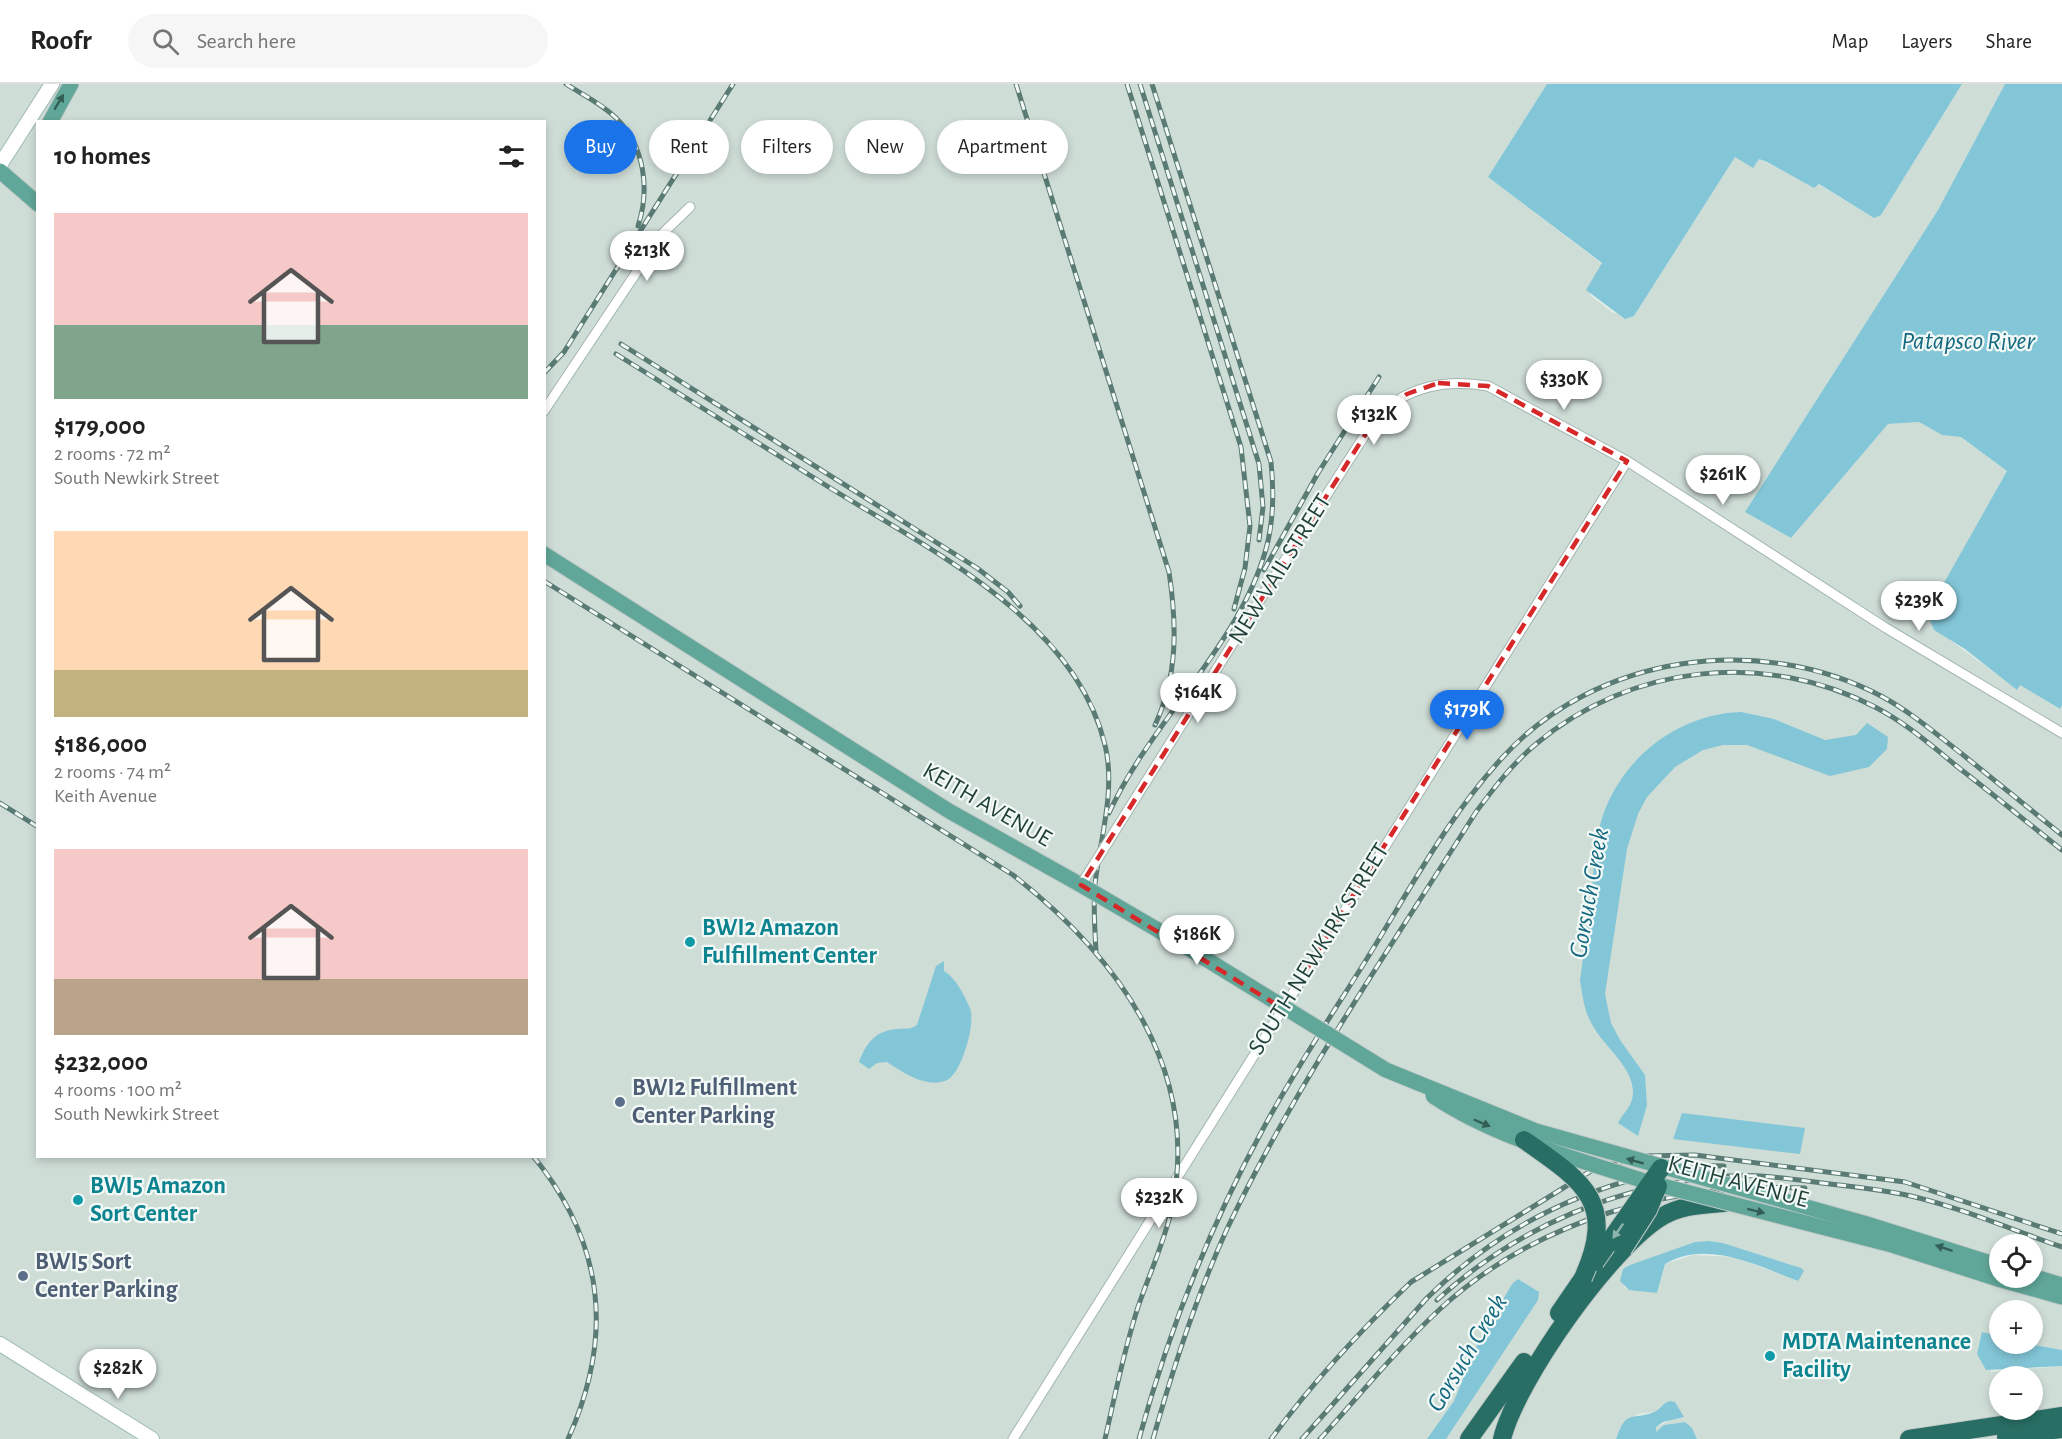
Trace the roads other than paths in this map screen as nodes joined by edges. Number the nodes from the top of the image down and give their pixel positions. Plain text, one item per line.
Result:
1 (52, 84) edge
2 (70, 84) edge
3 (51, 120) edge
4 (0, 165) edge
5 (5, 176) edge
6 (36, 202) edge
7 (690, 207) dead end
8 (546, 408) edge
9 (1627, 461) junction
10 (546, 555) edge
11 (2062, 733) edge
12 (1082, 885) junction
13 (1123, 907) dead end
14 (1283, 1005) junction
15 (1413, 1083) junction
16 (1524, 1140) junction
17 (1657, 1179) junction
18 (1724, 1203) junction
19 (1623, 1249) junction
20 (1989, 1269) edge
21 (1989, 1270) edge
22 (1583, 1278) junction
23 (2043, 1279) edge
24 (2062, 1285) edge
25 (2038, 1288) edge
26 (2062, 1297) edge
27 (0, 1344) edge
28 (1508, 1385) junction
29 (2062, 1416) edge
30 (2062, 1429) edge
31 (152, 1439) edge
32 (1013, 1439) edge
33 (1469, 1439) edge
34 (1477, 1439) edge
35 (1502, 1439) edge
36 (1909, 1439) edge
37 (1989, 1439) edge

1 - 4 main road
3 -> 2 main road
5 - 6 main road
7 - 8 street
9 - 11 street
9 - 12 street, NEW VAIL STREET, bridge
9 - 14 street, SOUTH NEWKIRK STREET
10 - 12 main road, KEITH AVENUE
12 - 15 main road, KEITH AVENUE, bridge
13 - 14 street
14 - 32 street, SOUTH NEWKIRK STREET
15 -> 16 main road, KEITH AVENUE, bridge
17 -> 15 main road, KEITH AVENUE, bridge
16 - 17 main road, KEITH AVENUE, bridge
16 - 22 highway, bridge
17 - 18 main road, KEITH AVENUE, bridge
17 - 19 highway, bridge
20 -> 17 main road, KEITH AVENUE, bridge
17 -> 22 highway, bridge
18 - 19 highway, bridge
18 -> 21 main road, KEITH AVENUE, bridge
19 - 35 highway
22 - 28 highway
23 - 24 main road
25 - 26 main road, KEITH AVENUE
27 - 31 main road
28 - 33 highway
28 - 34 highway
29 - 36 highway
30 - 37 highway

